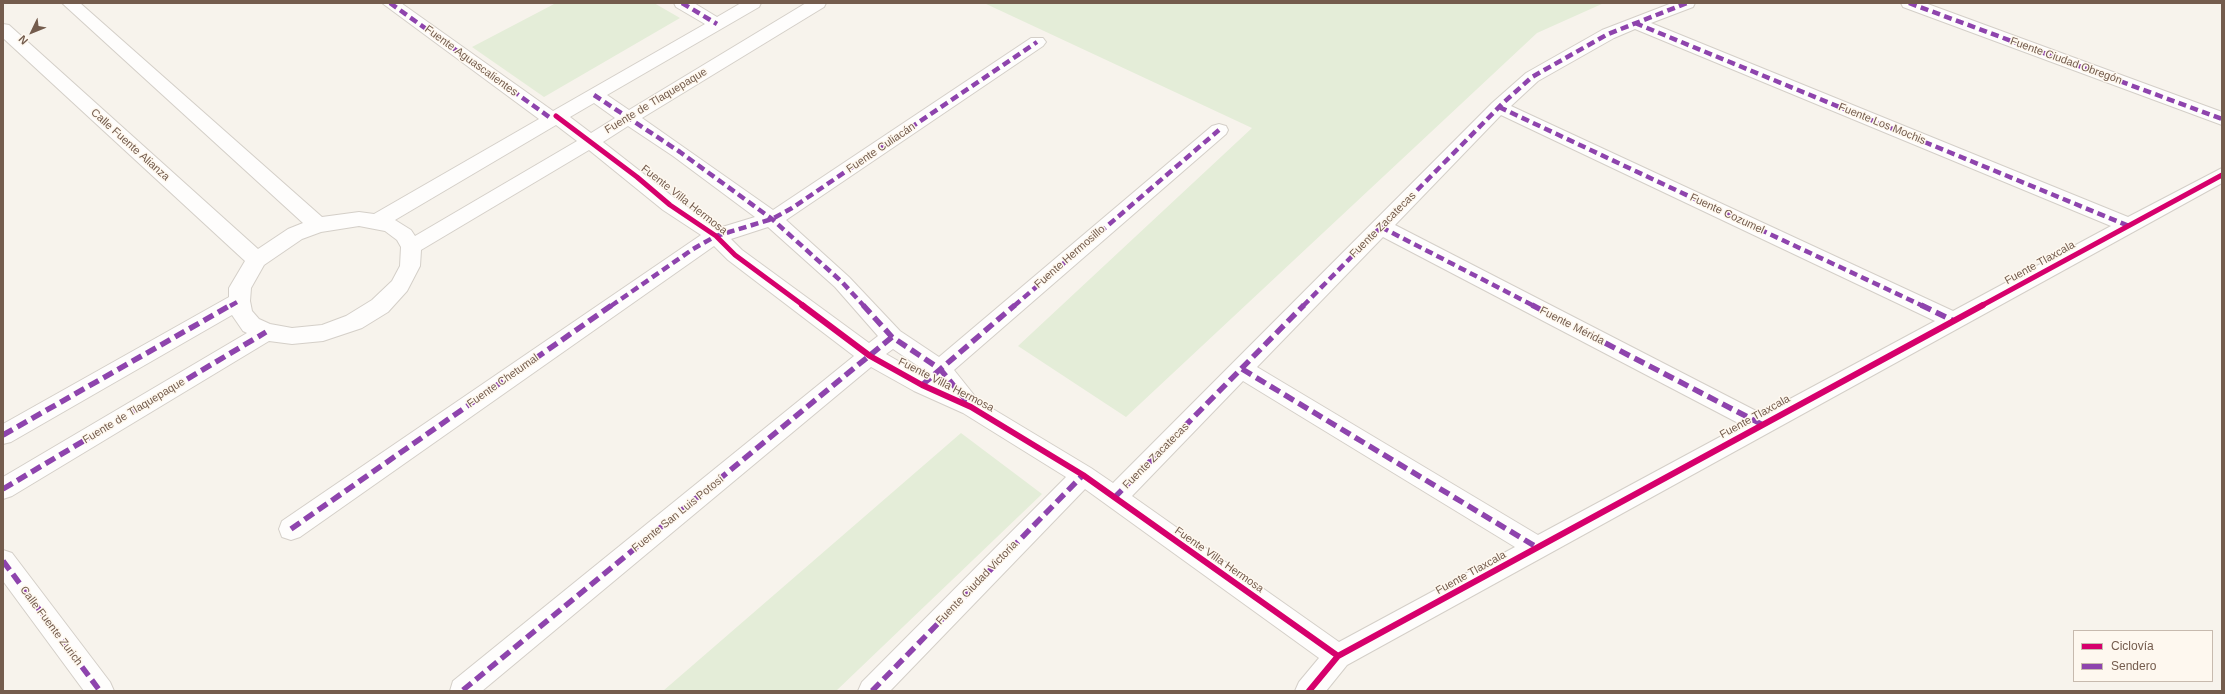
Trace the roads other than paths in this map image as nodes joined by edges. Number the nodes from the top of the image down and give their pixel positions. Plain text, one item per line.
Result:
1 (70, 3) edge
2 (390, 3) edge
3 (682, 3) edge
4 (753, 3) edge
5 (818, 3) edge
6 (1687, 3) edge
7 (1910, 3) edge
8 (1635, 22) junction
9 (717, 24) junction
10 (3, 29) edge
11 (1037, 42) dead end
12 (594, 96) junction
13 (1499, 108) junction
14 (554, 118) junction
15 (628, 118) junction
16 (2222, 119) edge
17 (1219, 130) dead end
18 (589, 142) junction
19 (2222, 175) edge
20 (772, 219) junction
21 (377, 220) junction
22 (318, 225) junction
23 (2129, 226) junction
24 (1381, 227) junction
25 (716, 236) junction
26 (411, 247) junction
27 (258, 260) junction
28 (238, 301) junction
29 (1954, 321) junction
30 (266, 332) junction
31 (892, 336) junction
32 (870, 356) junction
33 (940, 369) junction
34 (1242, 369) junction
35 (922, 385) junction
36 (971, 407) junction
37 (1763, 425) junction
38 (3, 435) edge
39 (1083, 475) junction
40 (3, 489) edge
41 (1114, 498) junction
42 (291, 529) dead end
43 (1538, 548) junction
44 (3, 561) edge
45 (1338, 656) junction
46 (463, 690) edge
47 (99, 691) edge
48 (872, 691) edge
49 (1309, 691) edge

1 - 22 street
2 - 14 street, Fuente Aguascalientes
3 - 9 street
4 - 9 street
5 - 15 street, Fuente de Tlaquepaque
6 - 8 street, Fuente Zacatecas
7 - 16 street, Fuente Ciudad Obregón
8 - 13 street, Fuente Zacatecas
8 - 23 street, Fuente Los Mochis
9 - 12 street
10 - 27 street, Calle Fuente Alianza
11 - 20 street, Fuente Culiacán
12 - 14 street
12 - 15 street, Fuente Villa Hermosa
13 - 24 street, Fuente Zacatecas
13 - 29 street, Fuente Cozumel
14 - 18 street, Fuente Villa Hermosa
14 - 21 street
15 - 18 street, Fuente de Tlaquepaque
15 - 20 street, Fuente Villa Hermosa
17 - 33 street, Fuente Hermosillo
18 - 25 street, Fuente Villa Hermosa
18 - 26 street, Fuente de Tlaquepaque
19 - 23 street, Fuente Tlaxcala
20 - 25 street, Fuente Culiacán
20 - 31 street, Fuente Villa Hermosa
21 - 22 street
21 - 26 street
22 - 27 street
23 - 29 street, Fuente Tlaxcala
24 - 34 street, Fuente Zacatecas
24 - 37 street, Fuente Mérida
25 - 32 street, Fuente Villa Hermosa
25 - 42 street, Fuente Chetumal
26 - 30 street
27 - 28 street
28 - 30 street
28 - 38 street
29 - 37 street, Fuente Tlaxcala
30 - 40 street, Fuente de Tlaquepaque
31 - 32 street, Fuente San Luis Potosí
31 - 33 street, Fuente Villa Hermosa
32 - 35 street, Fuente Villa Hermosa
32 - 46 street, Fuente San Luis Potosí
33 - 35 street, Fuente Hermosillo
33 - 36 street, Fuente Villa Hermosa
34 - 41 street, Fuente Zacatecas
34 - 43 street
35 - 36 street, Fuente Villa Hermosa
36 - 39 street, Fuente Villa Hermosa
37 - 43 street, Fuente Tlaxcala
39 - 41 street, Fuente Villa Hermosa
39 - 48 street, Fuente Ciudad Victoria
41 - 45 street, Fuente Villa Hermosa
43 - 45 street, Fuente Tlaxcala
44 - 47 street, Calle Fuente Zurich
45 - 49 street, Fuente Tlaxcala

